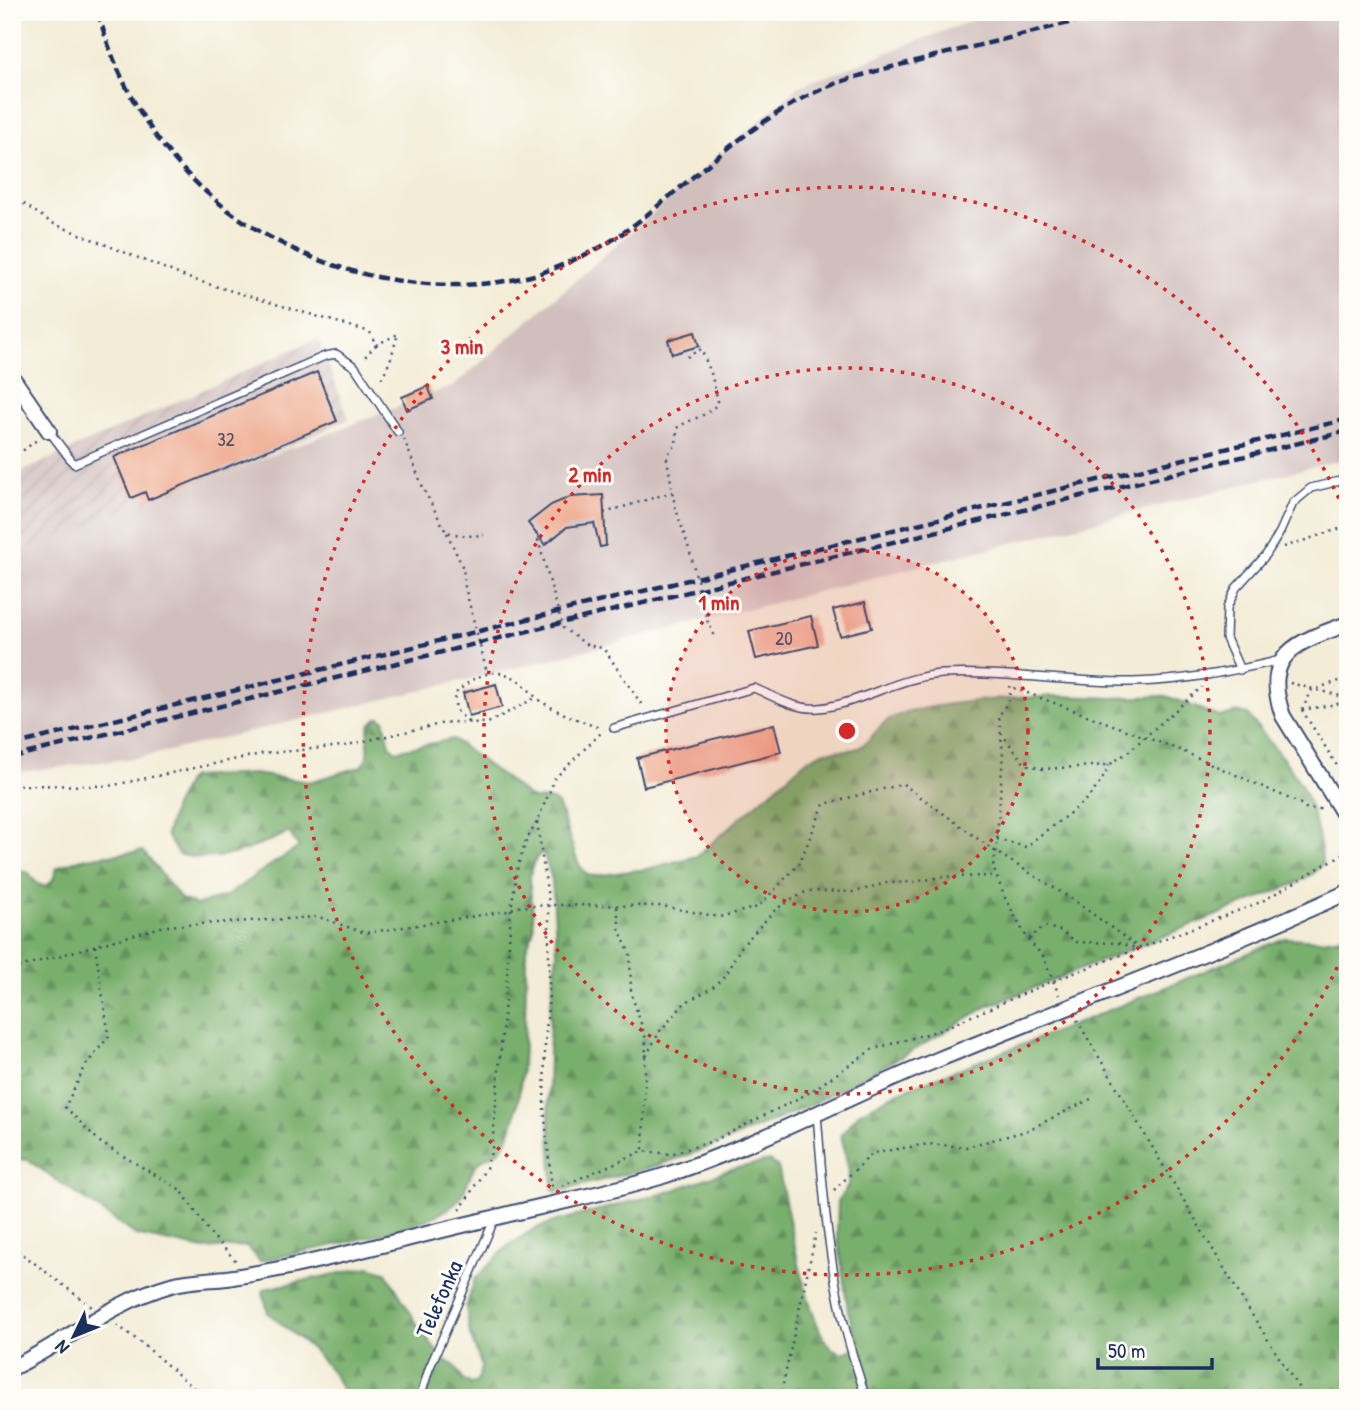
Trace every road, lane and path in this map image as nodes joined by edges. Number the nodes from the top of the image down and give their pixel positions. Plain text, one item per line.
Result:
1 (12, 196) edge
2 (376, 345) junction
3 (687, 357) dead end
4 (355, 367) junction
5 (12, 377) edge
6 (377, 400) junction
7 (49, 431) junction
8 (398, 432) joint
9 (12, 459) edge
10 (1348, 480) edge
11 (672, 492) junction
12 (604, 513) dead end
13 (1348, 526) edge
14 (446, 532) junction
15 (536, 533) dead end
16 (484, 535) dead end
17 (1267, 553) junction
18 (1348, 624) edge
19 (716, 638) dead end
20 (1281, 660) junction
21 (1240, 670) junction
22 (487, 673) junction
23 (1217, 674) junction
24 (1010, 677) junction
25 (1275, 678) junction
26 (1348, 678) edge
27 (1010, 687) junction
28 (1314, 690) junction
29 (535, 698) junction
30 (1348, 700) edge
31 (1302, 710) junction
32 (650, 717) junction
33 (468, 722) junction
34 (614, 727) joint
35 (604, 730) junction
36 (1001, 733) junction
37 (1142, 737) junction
38 (1109, 765) junction
39 (1348, 783) edge
40 (12, 785) edge
41 (1344, 815) edge
42 (537, 822) junction
43 (997, 839) junction
44 (1348, 851) edge
45 (996, 852) junction
46 (996, 876) junction
47 (1348, 892) edge
48 (549, 905) junction
49 (617, 906) junction
50 (511, 909) junction
51 (1028, 940) junction
52 (95, 946) junction
53 (1139, 948) junction
54 (12, 968) edge
55 (1053, 981) junction
56 (1068, 1009) junction
57 (646, 1056) junction
58 (1095, 1097) dead end
59 (817, 1114) junction
60 (643, 1151) junction
61 (824, 1199) junction
62 (496, 1217) junction
63 (818, 1225) dead end
64 (448, 1229) junction
65 (249, 1274) junction
66 (12, 1368) edge
67 (865, 1396) dead end
68 (420, 1398) edge
69 (780, 1398) edge
70 (1305, 1398) edge

1 - 2 path
2 - 4 path
2 - 6 path
3 - 11 path
4 - 6 lane
4 - 7 lane
5 - 7 street
6 - 8 lane
7 - 9 path
8 - 14 path
10 - 17 lane
11 - 12 path
11 - 19 path
13 - 17 path
14 - 16 path
14 - 22 path
15 - 32 path
17 - 21 lane
18 - 20 street
20 - 21 lane
20 - 25 street
21 - 23 lane
22 - 29 path
22 - 33 path
23 - 24 lane
23 - 37 path
24 - 27 path
24 - 32 lane
25 - 28 path
25 - 41 street
26 - 28 path
27 - 36 path
27 - 37 path
28 - 30 path
28 - 31 path
29 - 33 path
29 - 35 path
30 - 31 path
31 - 39 path
32 - 34 lane
33 - 40 path
34 - 35 path
35 - 42 path
36 - 38 path
36 - 43 path
37 - 38 path
37 - 41 path
38 - 43 path
42 - 48 path
42 - 50 path
43 - 45 path
44 - 53 path
45 - 46 path
45 - 49 path
45 - 53 path
46 - 51 path
46 - 57 path
47 - 56 street
48 - 49 path
48 - 50 path
48 - 60 path
49 - 57 path
50 - 52 path
50 - 64 path
51 - 53 path
51 - 55 path
52 - 54 path
52 - 65 path
53 - 55 path
55 - 56 path
55 - 60 path
56 - 59 street
56 - 70 path
57 - 60 path
58 - 61 path
59 - 61 lane
59 - 62 street
61 - 67 lane
62 - 64 street
62 - 68 lane, Telefonka
63 - 69 path
64 - 65 street
65 - 66 street

